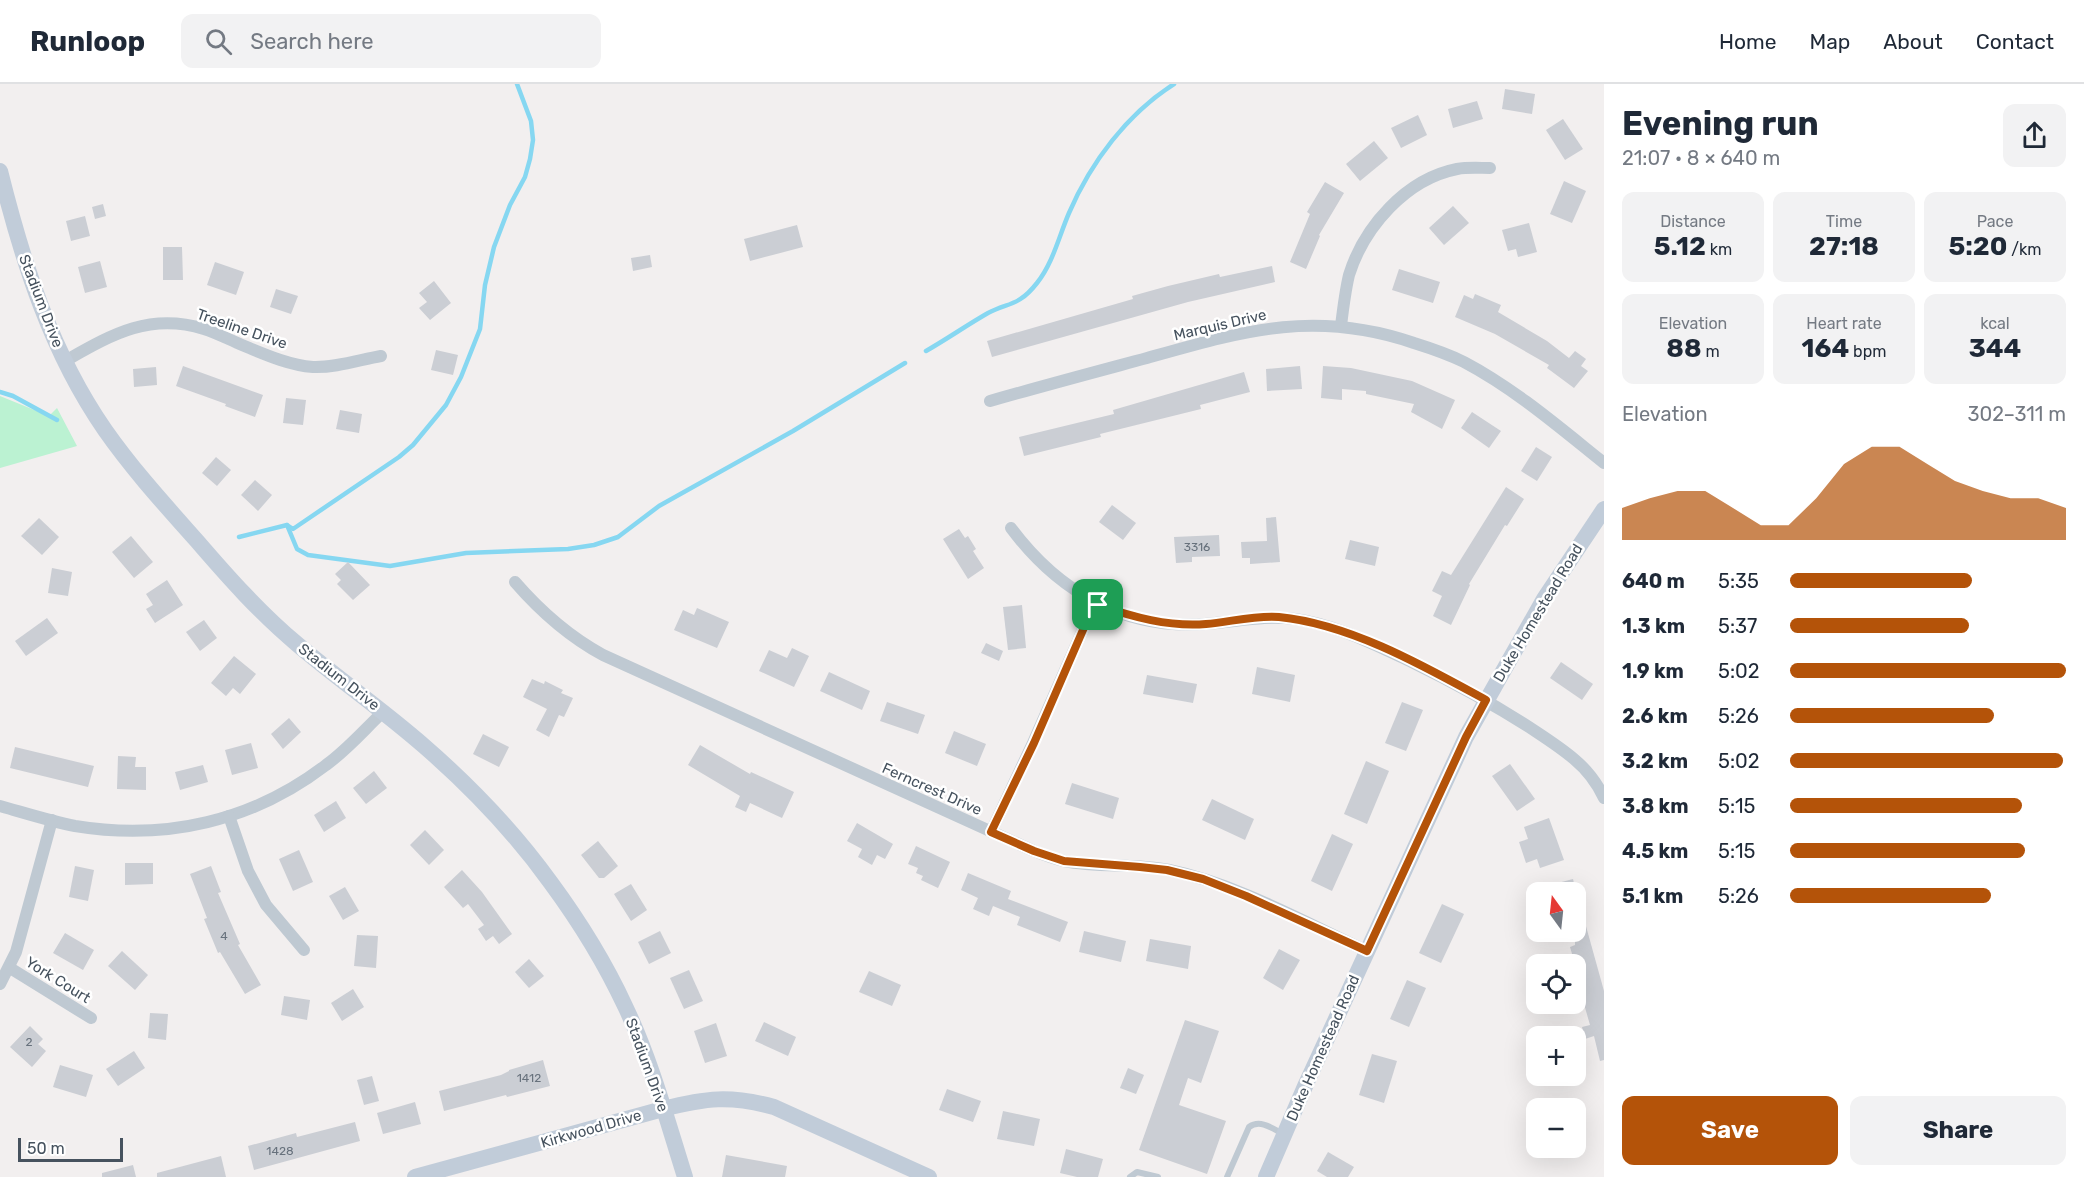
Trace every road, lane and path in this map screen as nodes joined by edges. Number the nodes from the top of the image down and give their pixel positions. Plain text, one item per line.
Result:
1 (1490, 168) dead end
2 (0, 171) edge
3 (1341, 326) junction
4 (381, 356) dead end
5 (65, 361) junction
6 (990, 401) dead end
7 (1604, 463) edge
8 (1604, 509) edge
9 (1011, 528) dead end
10 (515, 582) dead end
11 (1098, 605) junction
12 (1486, 700) junction
13 (383, 712) junction
14 (1604, 798) edge
15 (0, 806) edge
16 (229, 816) junction
17 (52, 820) junction
18 (991, 832) junction
19 (304, 950) dead end
20 (1367, 951) junction
21 (10, 968) junction
22 (0, 984) edge
23 (91, 1018) dead end
24 (663, 1109) junction
25 (1284, 1134) junction
26 (415, 1177) edge
27 (685, 1177) edge
28 (929, 1177) edge
29 (1130, 1177) edge
30 (1158, 1177) edge
31 (1227, 1177) edge
32 (1266, 1177) edge

1 - 3 street
2 - 5 street, Stadium Drive
3 - 6 street, Marquis Drive
3 - 7 street, Marquis Drive
4 - 5 street, Treeline Drive
5 - 13 street, Stadium Drive
8 - 12 street, Duke Homestead Road
9 - 11 street
10 - 18 street, Ferncrest Drive
11 - 12 street
11 - 18 street
12 - 14 street
12 - 20 street, Duke Homestead Road
13 - 16 street
13 - 24 street, Stadium Drive
15 - 17 street
16 - 17 street
16 - 19 street
17 - 21 street
18 - 20 street, Ferncrest Drive
20 - 25 street, Duke Homestead Road
21 - 22 street
21 - 23 street, York Court
24 - 26 street, Kirkwood Drive
24 - 27 street, Stadium Drive
24 - 28 street, Kirkwood Drive
25 - 31 lane
25 - 32 street, Duke Homestead Road
29 - 30 lane

